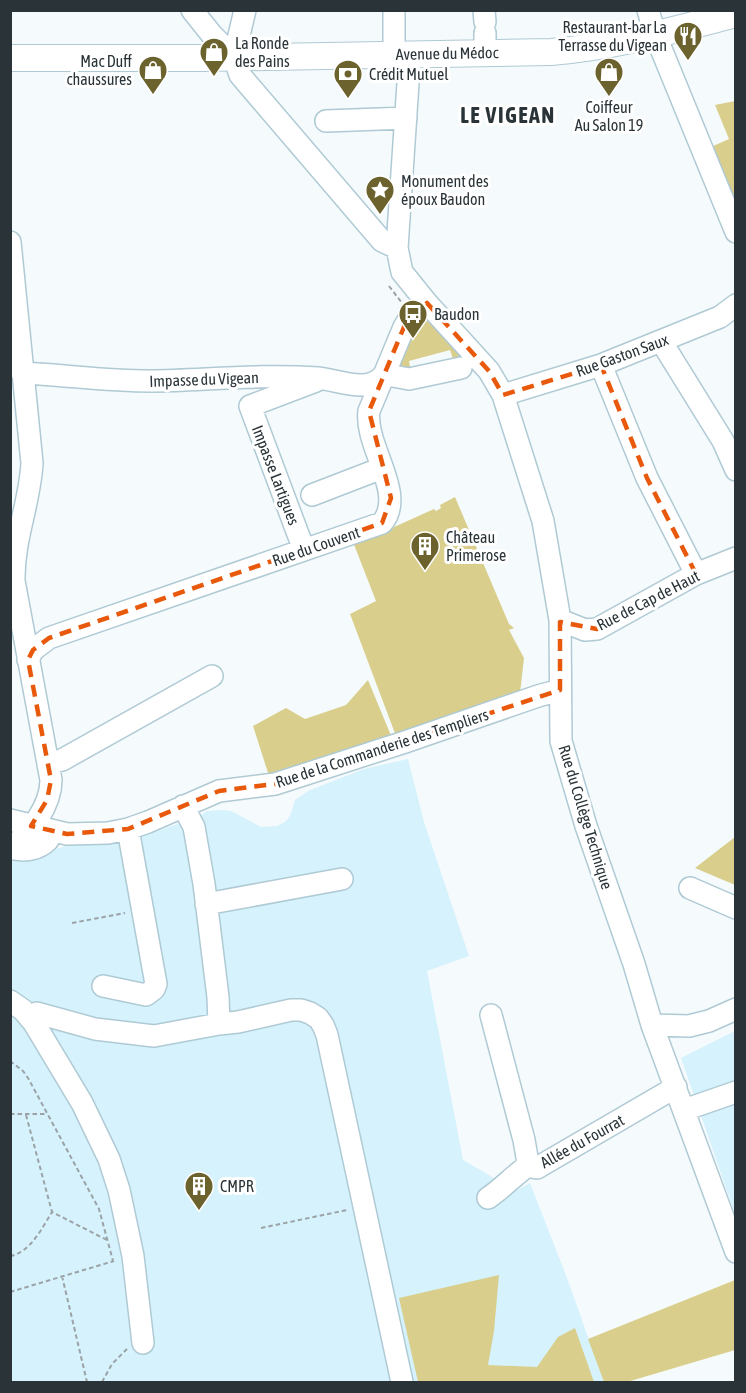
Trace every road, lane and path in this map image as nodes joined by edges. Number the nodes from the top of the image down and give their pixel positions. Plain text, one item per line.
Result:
1 (192, 10) edge
2 (245, 10) edge
3 (394, 10) edge
4 (735, 14) edge
5 (652, 22) edge
6 (485, 29) edge
7 (402, 53) junction
8 (234, 57) junction
9 (10, 58) edge
10 (406, 118) junction
11 (326, 121) dead end
12 (735, 232) edge
13 (10, 242) edge
14 (397, 248) junction
15 (427, 303) junction
16 (735, 305) edge
17 (661, 341) junction
18 (601, 365) junction
19 (16, 368) edge
20 (461, 368) dead end
21 (383, 376) junction
22 (323, 379) junction
23 (503, 395) junction
24 (382, 468) junction
25 (735, 470) edge
26 (312, 495) dead end
27 (304, 550) junction
28 (735, 558) edge
29 (12, 561) edge
30 (696, 574) junction
31 (15, 618) edge
32 (560, 620) junction
33 (28, 660) junction
34 (212, 676) dead end
35 (560, 690) junction
36 (48, 763) junction
37 (183, 806) junction
38 (10, 820) edge
39 (31, 825) junction
40 (128, 829) junction
41 (11, 848) edge
42 (342, 879) dead end
43 (690, 888) dead end
44 (207, 904) junction
45 (735, 908) edge
46 (142, 909) junction
47 (72, 923) dead end
48 (104, 986) dead end
49 (10, 1001) edge
50 (735, 1008) edge
51 (491, 1015) dead end
52 (29, 1017) junction
53 (219, 1024) junction
54 (652, 1025) junction
55 (10, 1061) edge
56 (676, 1087) junction
57 (735, 1092) edge
58 (684, 1110) junction
59 (10, 1114) edge
60 (48, 1114) junction
61 (26, 1115) junction
62 (529, 1165) junction
63 (488, 1198) dead end
64 (364, 1206) junction
65 (728, 1207) edge
66 (52, 1212) junction
67 (261, 1228) dead end
68 (108, 1240) junction
69 (735, 1252) edge
70 (10, 1256) edge
71 (123, 1258) junction
72 (62, 1276) junction
73 (10, 1292) edge
74 (143, 1343) joint
75 (87, 1383) edge
76 (102, 1383) edge
77 (402, 1383) edge

1 - 8 street
2 - 8 street
3 - 7 street
4 - 5 main road, Avenue du Médoc
5 - 6 main road, Avenue du Médoc
5 - 12 street
6 - 7 main road, Avenue du Médoc
7 - 8 main road, Avenue du Médoc
7 - 10 street
8 - 9 main road, Avenue du Médoc
8 - 14 street
10 - 11 street
10 - 14 street
13 - 19 street
14 - 15 street
15 - 21 street, Rue du Couvent
15 - 23 street
16 - 17 street, Rue Gaston Saux
17 - 18 street, Rue Gaston Saux
17 - 25 street
18 - 23 street, Rue Gaston Saux
18 - 30 street
19 - 22 street, Impasse du Vigean
19 - 29 street
20 - 21 street
21 - 22 street, Impasse du Vigean
21 - 24 street, Rue du Couvent
22 - 27 street, Impasse Lartigues
23 - 32 street, Rue du Collège Technique
24 - 26 street
24 - 27 street, Rue du Couvent
27 - 33 street, Rue du Couvent
28 - 30 street, Rue de Cap de Haut
29 - 31 street
30 - 32 street, Rue de Cap de Haut
31 - 33 street
32 - 35 street, Rue du Collège Technique
33 - 36 street
34 - 36 street
35 - 37 street, Rue de la Commanderie des Templiers
35 - 54 street, Rue du Collège Technique
36 - 39 street
37 - 40 street, Rue de la Commanderie des Templiers
37 - 44 street
38 - 39 street, Rue de la Commanderie des Templiers
39 - 40 street, Rue de la Commanderie des Templiers
39 - 41 street
40 - 46 street
42 - 44 street
43 - 45 street
44 - 53 street
46 - 47 path
46 - 48 street
49 - 52 street
50 - 54 street
51 - 62 street, Allée du Fourrat
52 - 53 street
52 - 71 street
53 - 64 street
54 - 56 street, Rue du Collège Technique
55 - 60 path
56 - 58 street, Rue du Collège Technique
56 - 62 street, Allée du Fourrat
57 - 58 street
58 - 65 street, Rue du Collège Technique
59 - 61 path
60 - 61 path
60 - 68 path
61 - 66 path
62 - 63 street
64 - 67 path
64 - 77 street
65 - 69 street, Rue du Collège Technique
66 - 68 path
66 - 70 path
68 - 71 path
71 - 72 path
71 - 74 street
72 - 73 path
72 - 75 path
74 - 76 path

